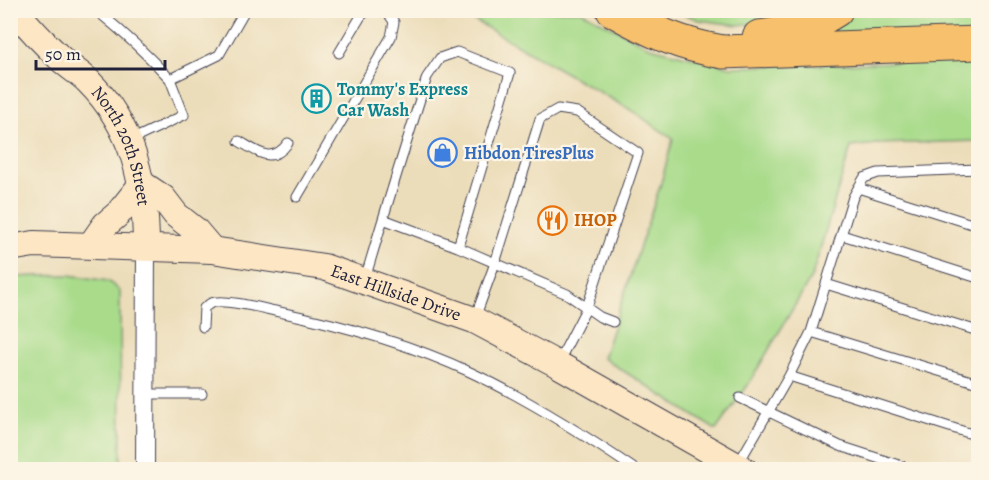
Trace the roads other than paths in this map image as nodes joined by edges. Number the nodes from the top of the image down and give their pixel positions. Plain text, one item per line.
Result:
1 (96, 10) edge
2 (245, 10) edge
3 (368, 10) edge
4 (386, 10) edge
5 (613, 10) edge
6 (640, 10) edge
7 (836, 10) edge
8 (17, 22) edge
9 (978, 43) edge
10 (339, 53) dead end
11 (170, 79) junction
12 (129, 141) junction
13 (239, 141) dead end
14 (288, 143) dead end
15 (978, 169) edge
16 (142, 184) junction
17 (858, 188) junction
18 (297, 197) dead end
19 (383, 219) junction
20 (978, 226) edge
21 (842, 235) junction
22 (90, 245) junction
23 (146, 247) junction
24 (458, 247) junction
25 (10, 248) edge
26 (212, 250) junction
27 (495, 263) junction
28 (978, 278) edge
29 (364, 281) junction
30 (826, 284) junction
31 (587, 307) junction
32 (474, 320) junction
33 (613, 322) dead end
34 (203, 327) dead end
35 (978, 331) edge
36 (811, 332) junction
37 (557, 364) junction
38 (789, 376) junction
39 (978, 383) edge
40 (145, 394) junction
41 (202, 394) dead end
42 (740, 398) dead end
43 (768, 413) junction
44 (978, 436) edge
45 (739, 468) edge
46 (145, 470) edge
47 (636, 470) edge
48 (914, 470) edge

1 - 11 lane
2 - 11 lane
3 - 10 lane
4 - 18 lane
5 - 9 highway
6 - 7 highway
8 - 12 street, North 20th Street
11 - 12 lane
12 - 16 street, North 20th Street
13 - 14 lane
15 - 17 lane
16 - 22 street
16 - 23 street, North 20th Street
16 - 26 street
17 - 20 lane
17 - 21 lane
19 - 24 lane
19 - 24 lane
19 - 29 lane
21 - 28 lane
21 - 30 lane
22 - 23 street, East Hillside Drive
22 - 25 street, East Hillside Drive
23 - 26 street, East Hillside Drive
23 - 40 street
24 - 27 lane
26 - 29 street, East Hillside Drive
27 - 31 lane
27 - 31 lane
27 - 32 lane
29 - 32 street, East Hillside Drive
30 - 35 lane
30 - 36 lane
31 - 33 lane
31 - 37 lane
32 - 37 street, East Hillside Drive
34 - 47 lane
36 - 38 lane
36 - 39 lane
37 - 45 street, East Hillside Drive
38 - 43 lane
38 - 44 lane
40 - 41 lane
40 - 46 street
42 - 43 lane
43 - 45 lane
43 - 48 lane

